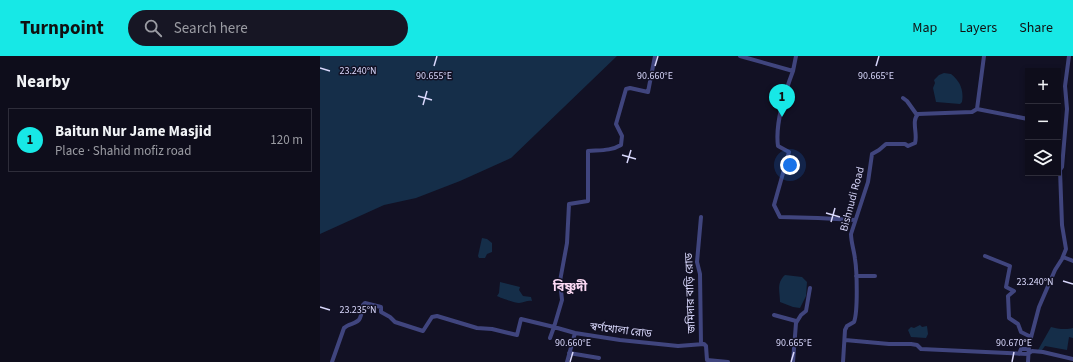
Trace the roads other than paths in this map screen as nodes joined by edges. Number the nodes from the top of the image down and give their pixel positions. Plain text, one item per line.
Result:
1 (655, 56) edge
2 (740, 56) edge
3 (796, 56) edge
4 (984, 56) edge
5 (1069, 56) edge
6 (793, 71) junction
7 (903, 98) dead end
8 (977, 109) junction
9 (917, 115) junction
10 (1025, 118) edge
11 (701, 217) dead end
12 (855, 220) junction
13 (985, 256) dead end
14 (1063, 257) junction
15 (1073, 261) edge
16 (856, 276) junction
17 (875, 276) dead end
18 (810, 288) dead end
19 (774, 315) dead end
20 (796, 323) junction
21 (554, 326) junction
22 (575, 333) junction
23 (1031, 337) junction
24 (550, 338) dead end
25 (845, 340) junction
26 (701, 344) junction
27 (1028, 352) junction
28 (569, 353) junction
29 (599, 358) dead end
30 (1073, 359) edge
31 (332, 362) edge
32 (567, 362) edge
33 (728, 362) edge
34 (793, 362) edge
35 (843, 362) edge
36 (1028, 362) edge

1 - 21 street
2 - 6 street
3 - 6 street
4 - 8 street
5 - 14 street
6 - 12 street
7 - 9 street
8 - 9 street
8 - 10 street
9 - 12 street, Bishnudi Road
11 - 26 street, জমিদার বাড়ি রোড
12 - 16 street, Bishnudi Road
13 - 23 street
14 - 15 street
14 - 23 street
16 - 17 street
16 - 25 street, Bishnudi Road
18 - 20 street
19 - 20 street
20 - 34 street
21 - 22 street, স্বর্ণখোলা রোড
21 - 24 street
21 - 31 street, স্বর্ণখোলা রোড
22 - 26 street, স্বর্ণখোলা রোড
22 - 28 street
23 - 27 street
25 - 27 street
25 - 35 street, Bishnudi Road
26 - 33 street
27 - 30 street
27 - 36 street
28 - 29 street
28 - 32 street

